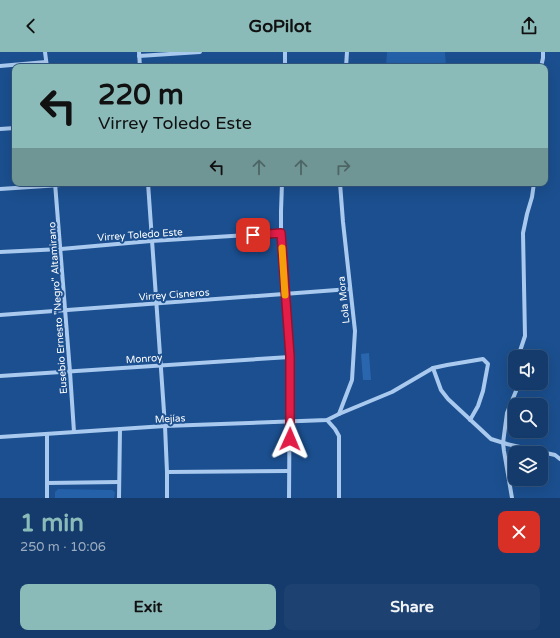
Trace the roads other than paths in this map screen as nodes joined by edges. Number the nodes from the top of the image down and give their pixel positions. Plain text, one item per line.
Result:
1 (45, 52) edge
2 (200, 52) edge
3 (285, 52) edge
4 (347, 52) edge
5 (543, 52) edge
6 (139, 54) edge
7 (46, 64) edge
8 (140, 64) edge
9 (285, 64) edge
10 (346, 64) edge
11 (542, 64) edge
12 (12, 65) edge
13 (0, 66) edge
14 (12, 128) edge
15 (0, 129) edge
16 (33, 186) edge
17 (55, 186) edge
18 (148, 186) edge
19 (282, 186) edge
20 (340, 186) edge
21 (534, 186) edge
22 (0, 189) edge
23 (281, 233) junction
24 (152, 241) junction
25 (61, 249) junction
26 (0, 252) edge
27 (350, 289) junction
28 (285, 294) junction
29 (156, 303) junction
30 (65, 310) junction
31 (0, 315) edge
32 (521, 350) edge
33 (290, 356) junction
34 (160, 365) junction
35 (433, 368) junction
36 (70, 372) junction
37 (0, 376) edge
38 (516, 390) edge
39 (338, 414) junction
40 (327, 420) junction
41 (470, 420) junction
42 (290, 421) junction
43 (165, 426) junction
44 (120, 429) junction
45 (74, 432) junction
46 (47, 434) junction
47 (0, 437) edge
48 (503, 443) junction
49 (560, 460) edge
50 (288, 471) junction
51 (167, 472) junction
52 (119, 482) junction
53 (47, 484) junction
54 (47, 498) edge
55 (119, 498) edge
56 (167, 498) edge
57 (289, 498) edge
58 (339, 498) edge
59 (512, 498) edge

1 - 7 street
2 - 6 street
3 - 9 street
4 - 10 street
5 - 11 street
6 - 8 street
12 - 13 street
14 - 15 street
16 - 22 street
17 - 25 street, Eusebio Ernesto "Negro" Altamirano
18 - 24 street
19 - 23 street
20 - 27 street, Lola Mora
21 - 32 street
23 - 24 street, Virrey Toledo Este
23 - 28 street
24 - 25 street, Virrey Toledo Este
24 - 29 street
25 - 26 street, Virrey Toledo Este
25 - 30 street, Eusebio Ernesto "Negro" Altamirano
27 - 28 street, Virrey Cisneros
27 - 39 street, Lola Mora
28 - 29 street, Virrey Cisneros
28 - 33 street
29 - 30 street, Virrey Cisneros
29 - 34 street
30 - 31 street, Virrey Cisneros
30 - 36 street, Eusebio Ernesto "Negro" Altamirano
33 - 34 street, Monroy
33 - 42 street
34 - 36 street, Monroy
34 - 43 street
35 - 39 street, Mejías
35 - 41 street
35 - 41 street, Mejías
36 - 37 street, Monroy
36 - 45 street, Eusebio Ernesto "Negro" Altamirano
38 - 48 street
39 - 40 street, Mejías
40 - 42 street, Mejías
40 - 58 street
41 - 48 street
42 - 43 street, Mejías
42 - 50 street
43 - 44 street, Mejías
43 - 51 street
44 - 45 street, Mejías
44 - 52 street
45 - 46 street, Mejías
46 - 47 street, Mejías
46 - 53 street
48 - 49 street
48 - 59 street
50 - 51 street
50 - 57 street
51 - 56 street
52 - 53 street
52 - 55 street
53 - 54 street

